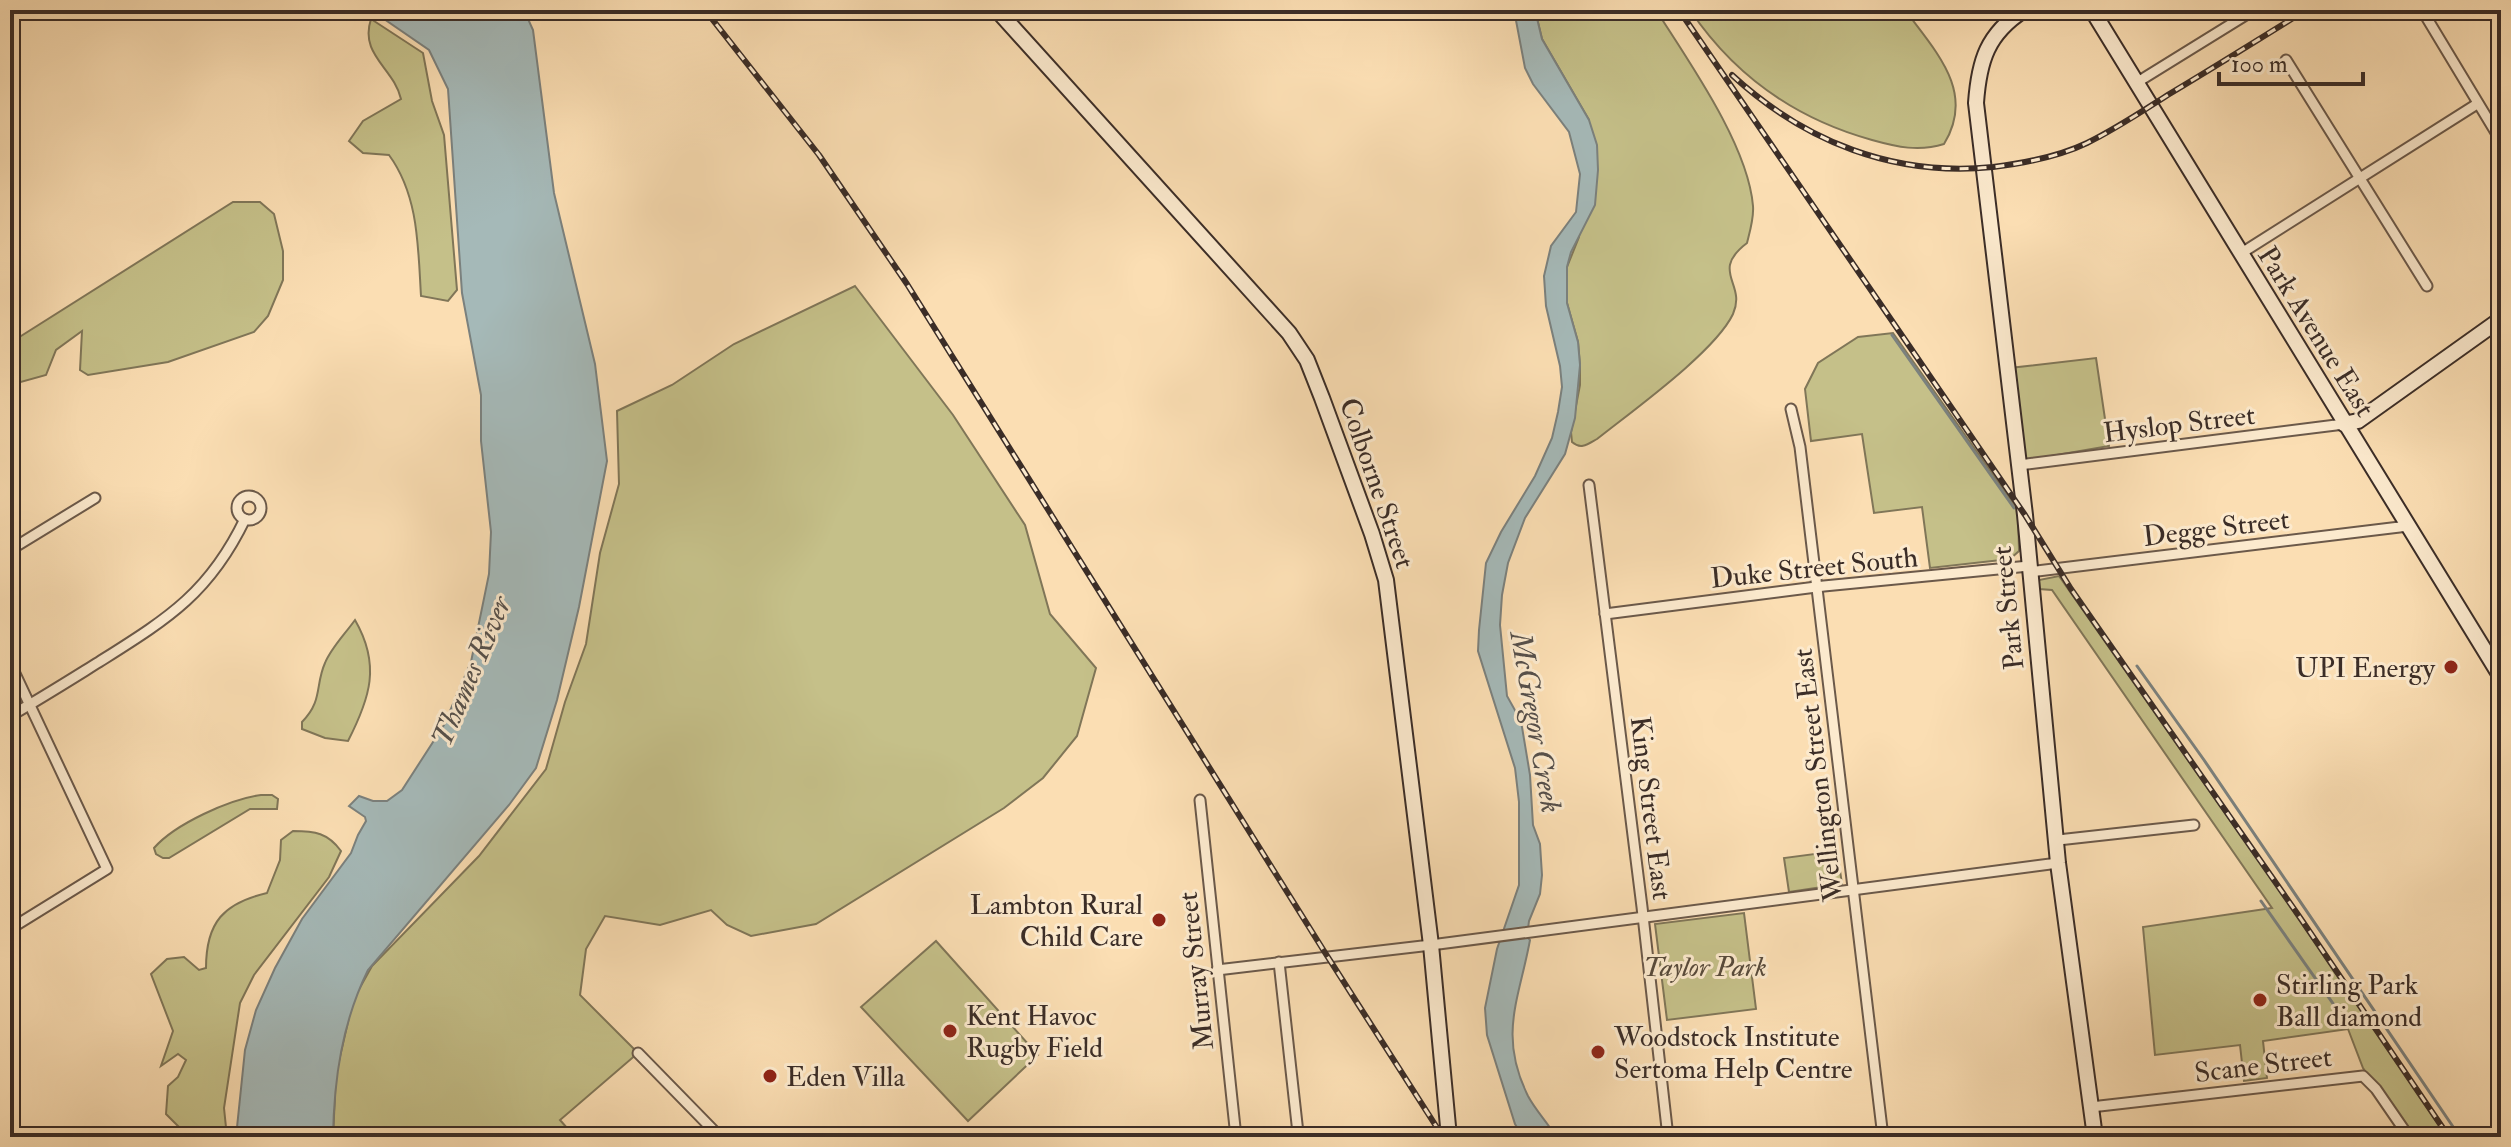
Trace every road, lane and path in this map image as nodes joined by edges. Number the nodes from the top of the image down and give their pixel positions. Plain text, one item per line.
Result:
1 (997, 10) edge
2 (2092, 10) edge
3 (2254, 10) edge
4 (2422, 10) edge
5 (2019, 13) edge
6 (2286, 60) dead end
7 (2136, 83) junction
8 (2477, 104) junction
9 (2501, 141) edge
10 (2359, 179) junction
11 (2240, 254) junction
12 (2427, 286) dead end
13 (2501, 319) edge
14 (1791, 409) dead end
15 (2344, 424) junction
16 (2019, 465) junction
17 (1589, 485) dead end
18 (95, 498) dead end
19 (245, 519) dead end
20 (2408, 526) junction
21 (10, 550) edge
22 (2029, 569) junction
23 (1817, 587) junction
24 (1605, 614) junction
25 (10, 663) edge
26 (2501, 677) edge
27 (29, 706) junction
28 (10, 716) edge
29 (1200, 800) dead end
30 (2194, 825) dead end
31 (2058, 840) junction
32 (2058, 863) junction
33 (1852, 891) junction
34 (1643, 917) junction
35 (10, 929) edge
36 (1431, 945) junction
37 (1279, 962) junction
38 (1217, 970) junction
39 (638, 1053) dead end
40 (2091, 1107) junction
41 (720, 1137) edge
42 (1236, 1137) edge
43 (1296, 1137) edge
44 (1449, 1137) edge
45 (1668, 1137) edge
46 (1883, 1137) edge
47 (2095, 1137) edge
48 (2409, 1137) edge

1 - 36 street, Colborne Street
2 - 7 street, Park Avenue East
3 - 7 street
4 - 8 street
5 - 16 street, Park Street
6 - 10 street
7 - 11 street, Park Avenue East
8 - 9 street
8 - 10 street
10 - 11 street
10 - 12 street
11 - 15 street, Park Avenue East
13 - 15 street
14 - 23 street, Wellington Street East
15 - 16 street, Hyslop Street
15 - 20 street, Park Avenue East
16 - 22 street, Park Street
17 - 24 street, King Street East
18 - 21 street
19 - 27 street
20 - 22 street, Degge Street
20 - 26 street, Park Avenue East
22 - 23 street, Duke Street South
22 - 31 street, Park Street
23 - 24 street, Duke Street South
23 - 33 street, Wellington Street East
24 - 34 street, King Street East
25 - 27 street
27 - 28 street
27 - 35 street
29 - 38 street, Murray Street
30 - 31 street
31 - 32 street, Park Street
32 - 33 street
32 - 40 street, Park Street
33 - 34 street
33 - 46 street, Wellington Street East
34 - 36 street
34 - 45 street, King Street East
36 - 37 street
36 - 44 street, Colborne Street
37 - 38 street
37 - 43 street
38 - 42 street, Murray Street
39 - 41 street
40 - 47 street, Park Street
40 - 48 street, Scane Street

